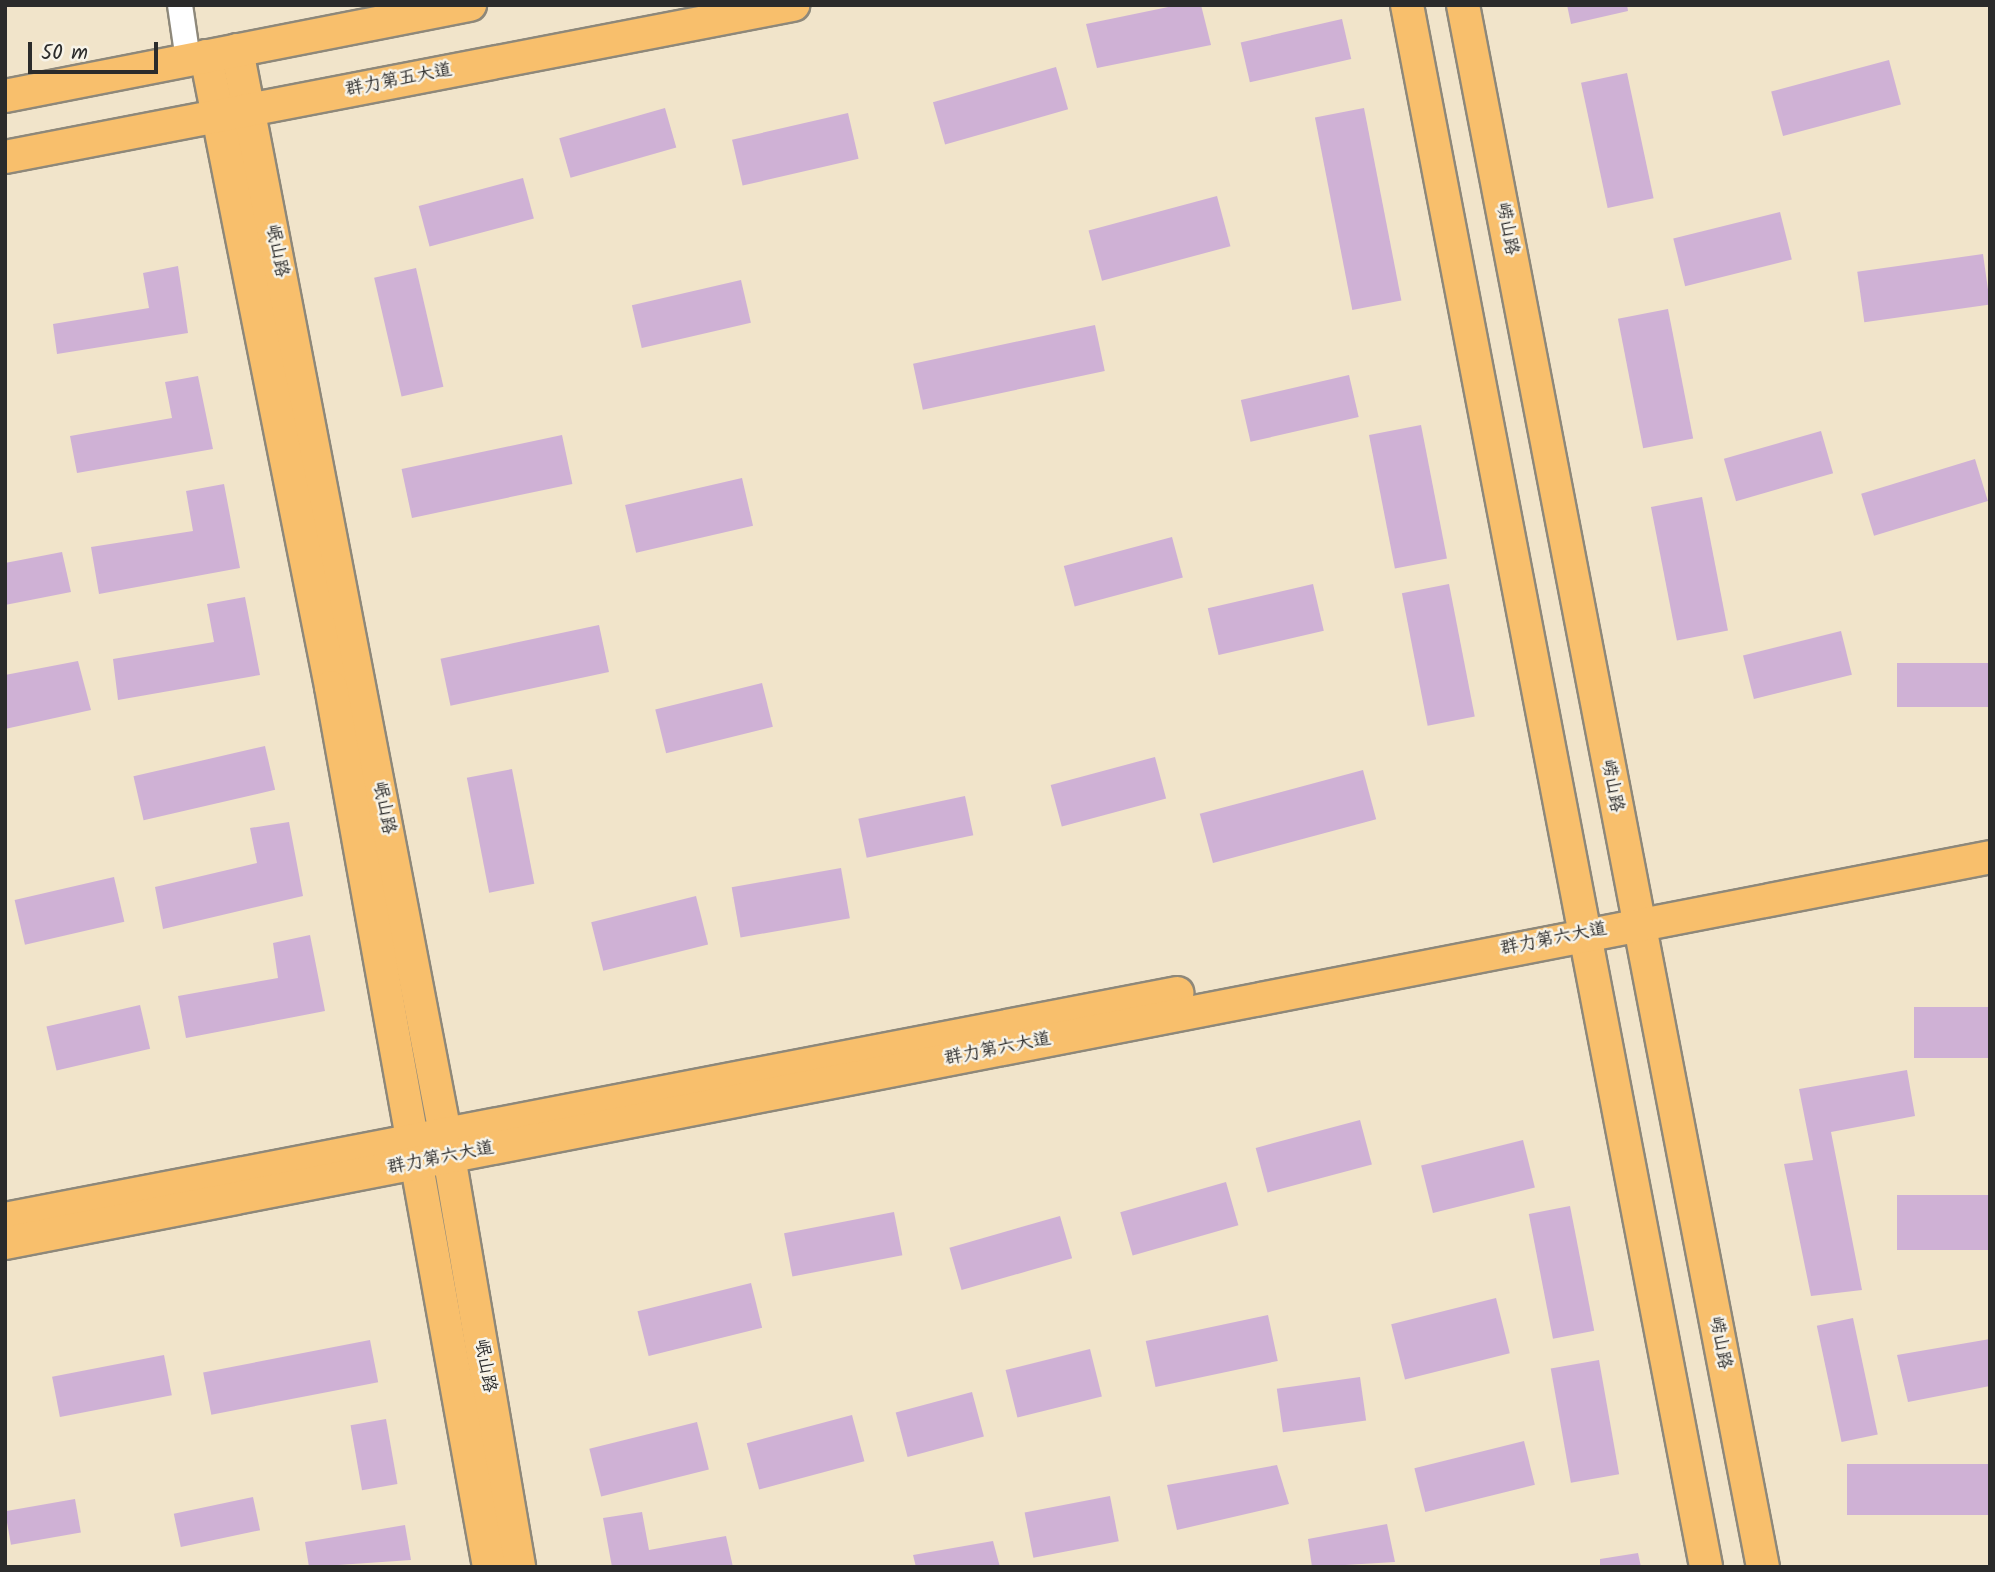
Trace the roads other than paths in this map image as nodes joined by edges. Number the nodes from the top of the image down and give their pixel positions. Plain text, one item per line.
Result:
1 (180, 5) edge
2 (470, 5) edge
3 (793, 5) edge
4 (1407, 5) edge
5 (1463, 5) edge
6 (237, 50) junction
7 (197, 58) junction
8 (5, 96) edge
9 (249, 110) junction
10 (219, 116) junction
11 (5, 156) edge
12 (1990, 837) edge
13 (1990, 857) edge
14 (1635, 914) junction
15 (1585, 924) junction
16 (432, 1149) junction
17 (5, 1219) edge
18 (5, 1243) edge
19 (489, 1567) edge
20 (520, 1567) edge
21 (1706, 1567) edge
22 (1763, 1567) edge

1 - 7 street
2 - 6 main road
3 - 9 main road, 群力第五大道
4 - 15 main road
5 - 14 main road, 崂山路
6 - 7 main road
6 - 9 main road, 岷山路
7 - 8 main road
7 - 10 main road, 岷山路
9 - 10 main road, 群力第五大道
9 - 16 main road, 岷山路
10 - 11 main road, 群力第五大道
10 - 16 main road, 岷山路
12 - 14 main road, 群力第六大道
13 - 14 main road, 群力第六大道
14 - 15 main road, 群力第六大道
14 - 22 main road, 崂山路
15 - 16 main road, 群力第六大道
15 - 21 main road
16 - 17 main road, 群力第六大道
16 - 18 main road, 群力第六大道
16 - 19 main road, 岷山路
16 - 20 main road, 岷山路

